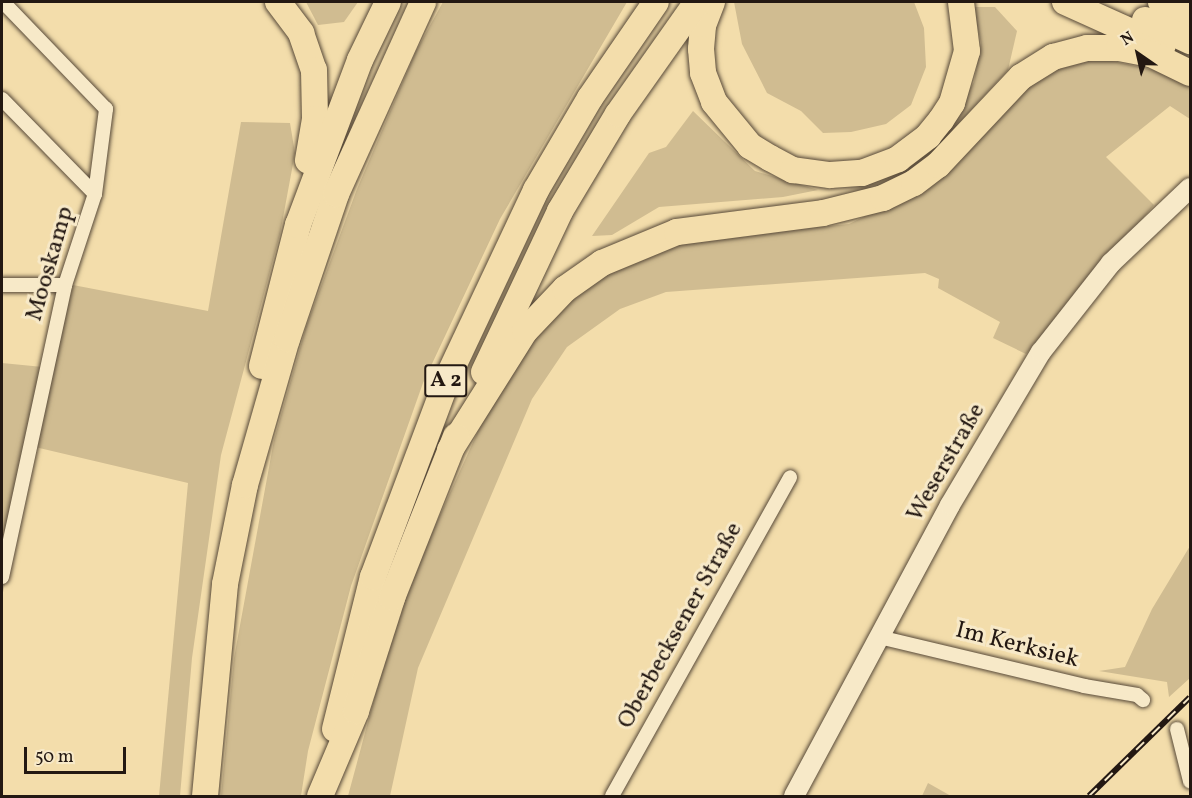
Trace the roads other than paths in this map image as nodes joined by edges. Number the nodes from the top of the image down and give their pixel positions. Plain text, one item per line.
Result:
1 (3, 2) edge
2 (278, 2) edge
3 (387, 2) edge
4 (423, 2) edge
5 (656, 2) edge
6 (697, 2) edge
7 (712, 2) edge
8 (961, 2) edge
9 (1065, 2) edge
10 (1104, 2) edge
11 (1161, 2) edge
12 (1191, 14) edge
13 (1191, 41) edge
14 (1191, 59) edge
15 (1191, 73) edge
16 (2, 99) edge
17 (1191, 188) edge
18 (96, 194) junction
19 (298, 225) junction
20 (2, 285) edge
21 (65, 285) junction
22 (450, 450) junction
23 (790, 477) dead end
24 (245, 485) junction
25 (2, 576) edge
26 (879, 637) junction
27 (1143, 700) dead end
28 (1177, 729) dead end
29 (1191, 781) edge
30 (205, 796) edge
31 (320, 796) edge
32 (612, 796) edge
33 (794, 796) edge

1 - 18 street, Mooskamp
2 - 19 highway
3 - 19 highway
4 - 24 highway
5 - 31 highway, A 2
6 - 22 highway
7 - 8 highway
9 - 14 highway
10 - 13 highway
11 - 12 highway
15 - 22 highway
16 - 18 street
17 - 26 street, Weserstraße
18 - 21 street, Mooskamp
19 - 24 highway
20 - 21 street
21 - 25 street, Mooskamp
22 - 31 highway
23 - 32 street, Oberbecksener Straße
24 - 30 highway
26 - 27 street, Im Kerksiek
26 - 33 street, Weserstraße
28 - 29 street

